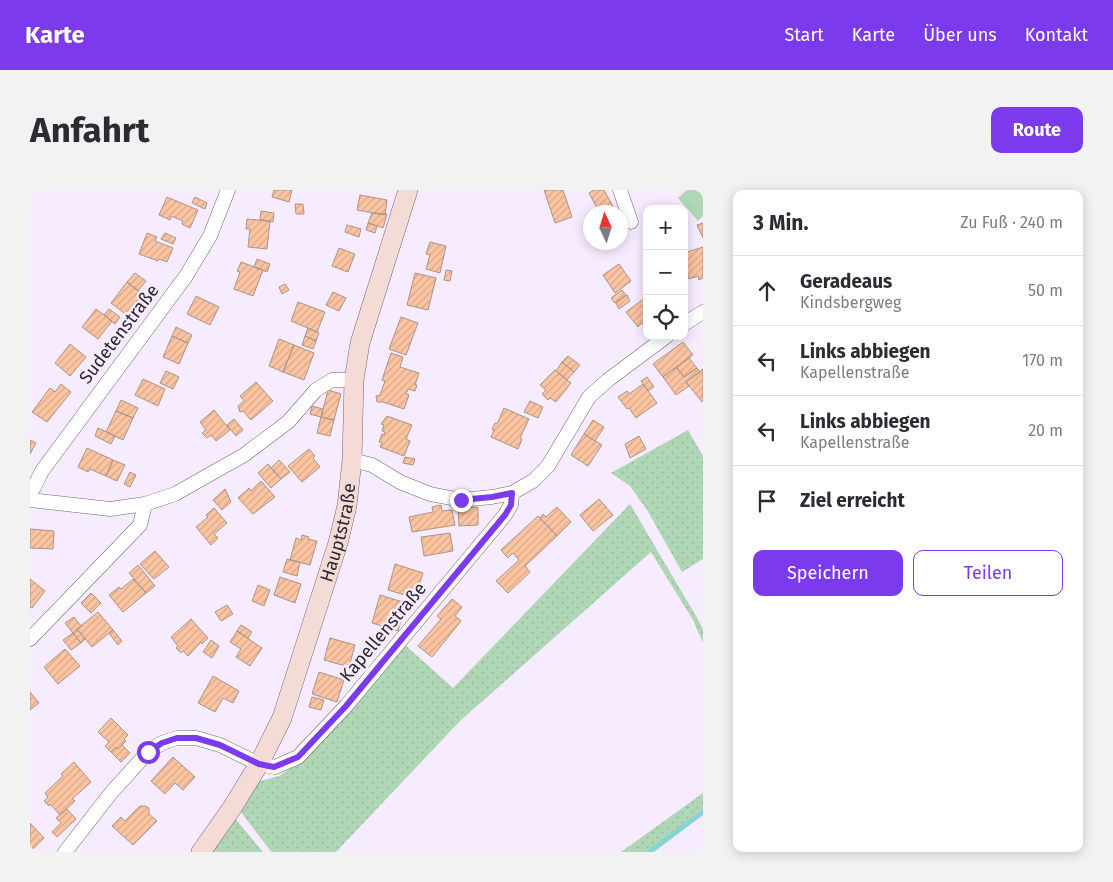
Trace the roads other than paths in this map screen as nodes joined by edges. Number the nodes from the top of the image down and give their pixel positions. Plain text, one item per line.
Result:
1 (228, 190) edge
2 (620, 190) edge
3 (404, 191) edge
4 (631, 222) dead end
5 (703, 312) edge
6 (688, 321) edge
7 (662, 340) edge
8 (354, 380) junction
9 (352, 460) junction
10 (512, 493) junction
11 (30, 495) edge
12 (30, 500) edge
13 (146, 504) junction
14 (30, 639) edge
15 (259, 764) junction
16 (65, 852) edge
17 (201, 852) edge

1 - 11 street, Sudetenstraße
2 - 4 street
3 - 8 main road, Hauptstraße
5 - 6 street
7 - 10 street
8 - 9 main road, Hauptstraße
8 - 13 street
9 - 10 street
9 - 15 main road, Hauptstraße
10 - 15 street, Kapellenstraße
12 - 13 street
13 - 14 street
15 - 16 street
15 - 17 main road, Hauptstraße

